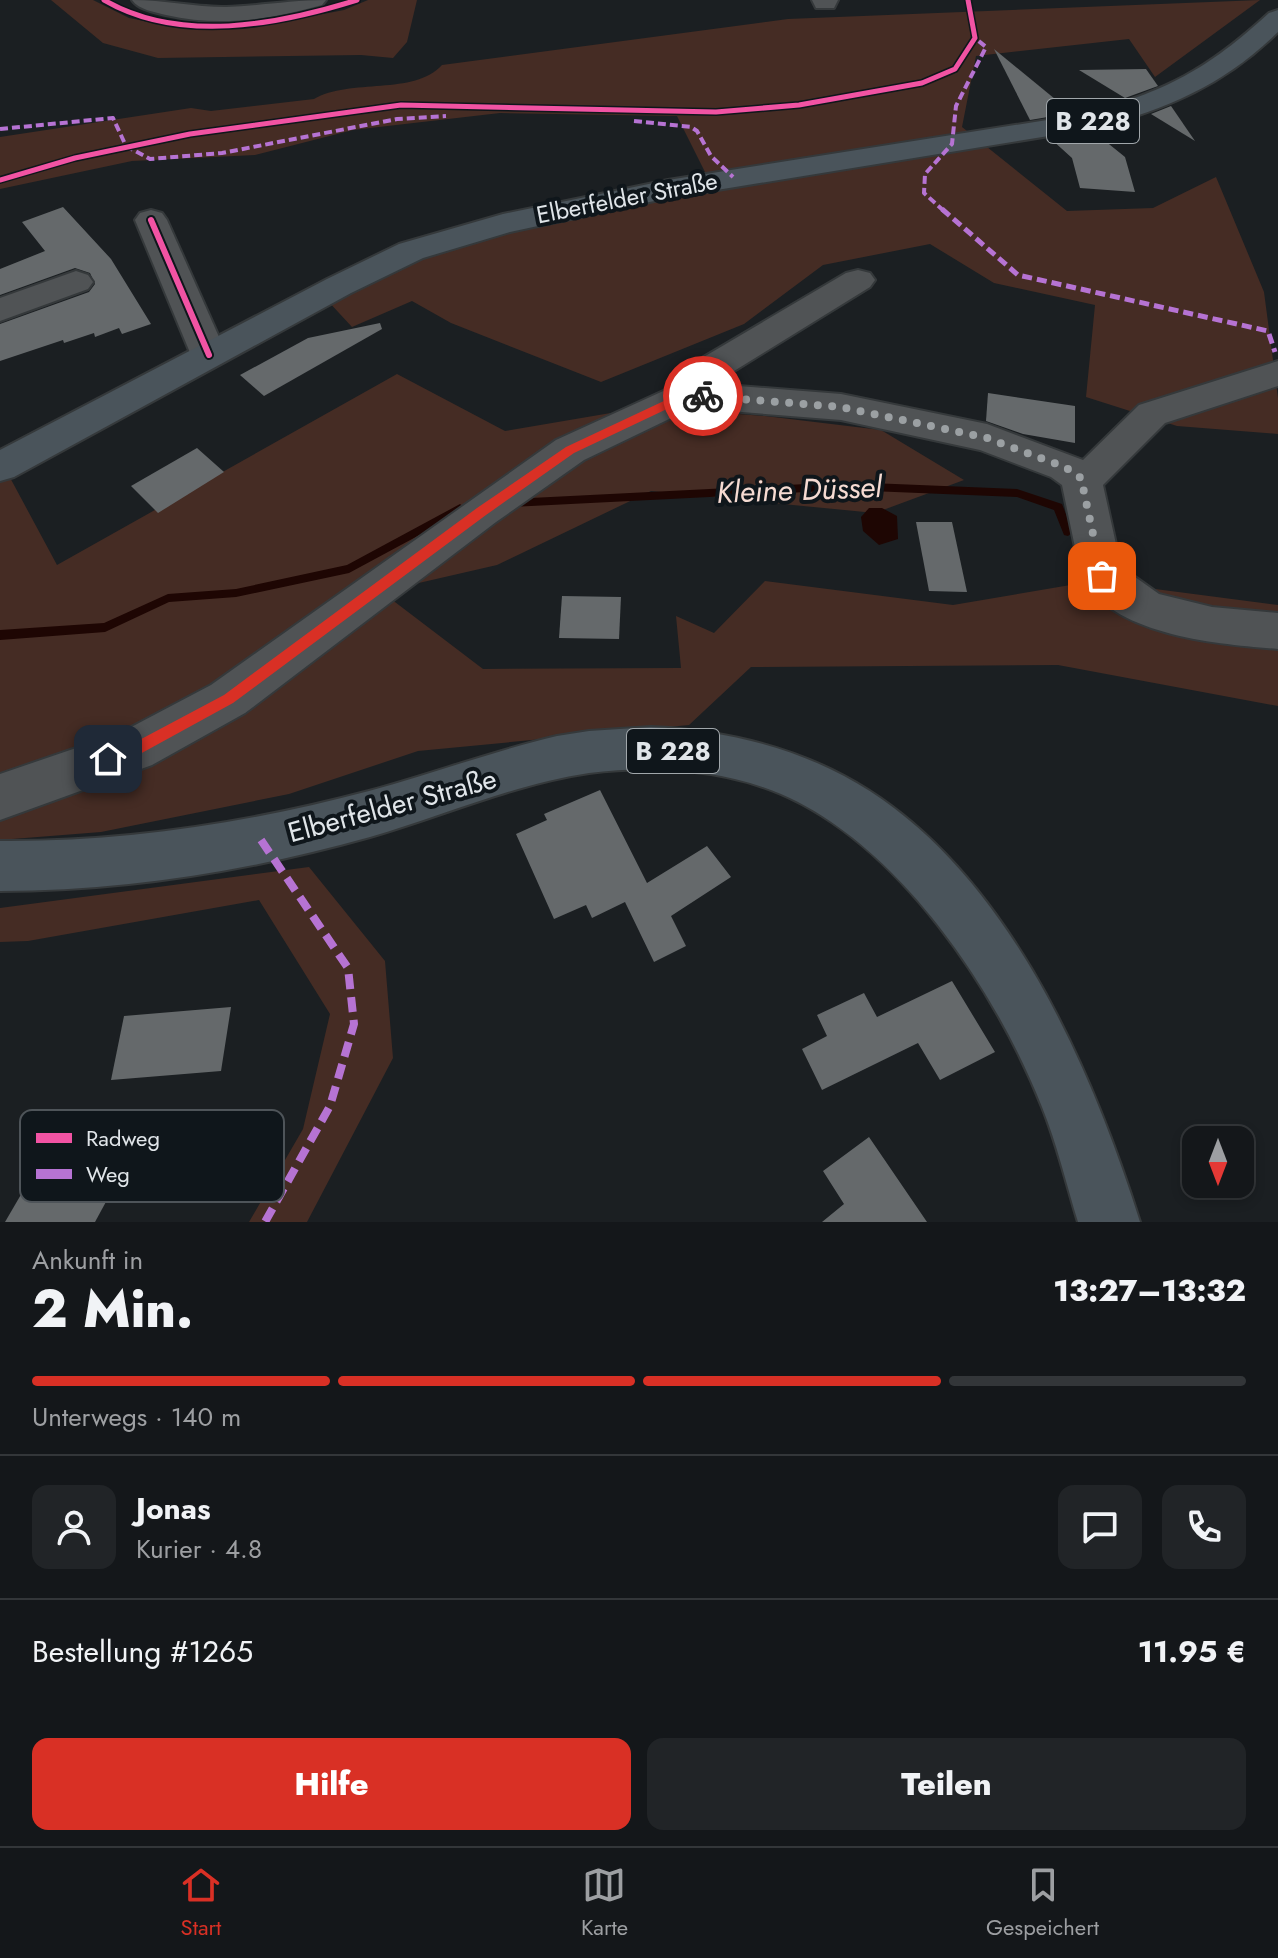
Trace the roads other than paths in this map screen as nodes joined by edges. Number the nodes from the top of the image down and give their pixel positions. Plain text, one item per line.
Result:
1 (145, 0) edge
2 (308, 1) edge
3 (1278, 18) edge
4 (151, 220) dead end
5 (858, 280) dead end
6 (76, 282) dead end
7 (0, 310) edge
8 (209, 355) junction
9 (1278, 373) edge
10 (687, 395) junction
11 (0, 467) edge
12 (1081, 478) junction
13 (1278, 631) edge
14 (0, 797) edge
15 (0, 866) edge
16 (1109, 1222) edge

1 - 2 street
3 - 8 main road, Elberfelder Straße / B 228
4 - 8 street
5 - 10 street
6 - 7 street
8 - 11 main road, Elberfelder Straße / B 228
9 - 12 street
10 - 12 street
10 - 14 street
12 - 13 street
15 - 16 main road, Elberfelder Straße / B 228

